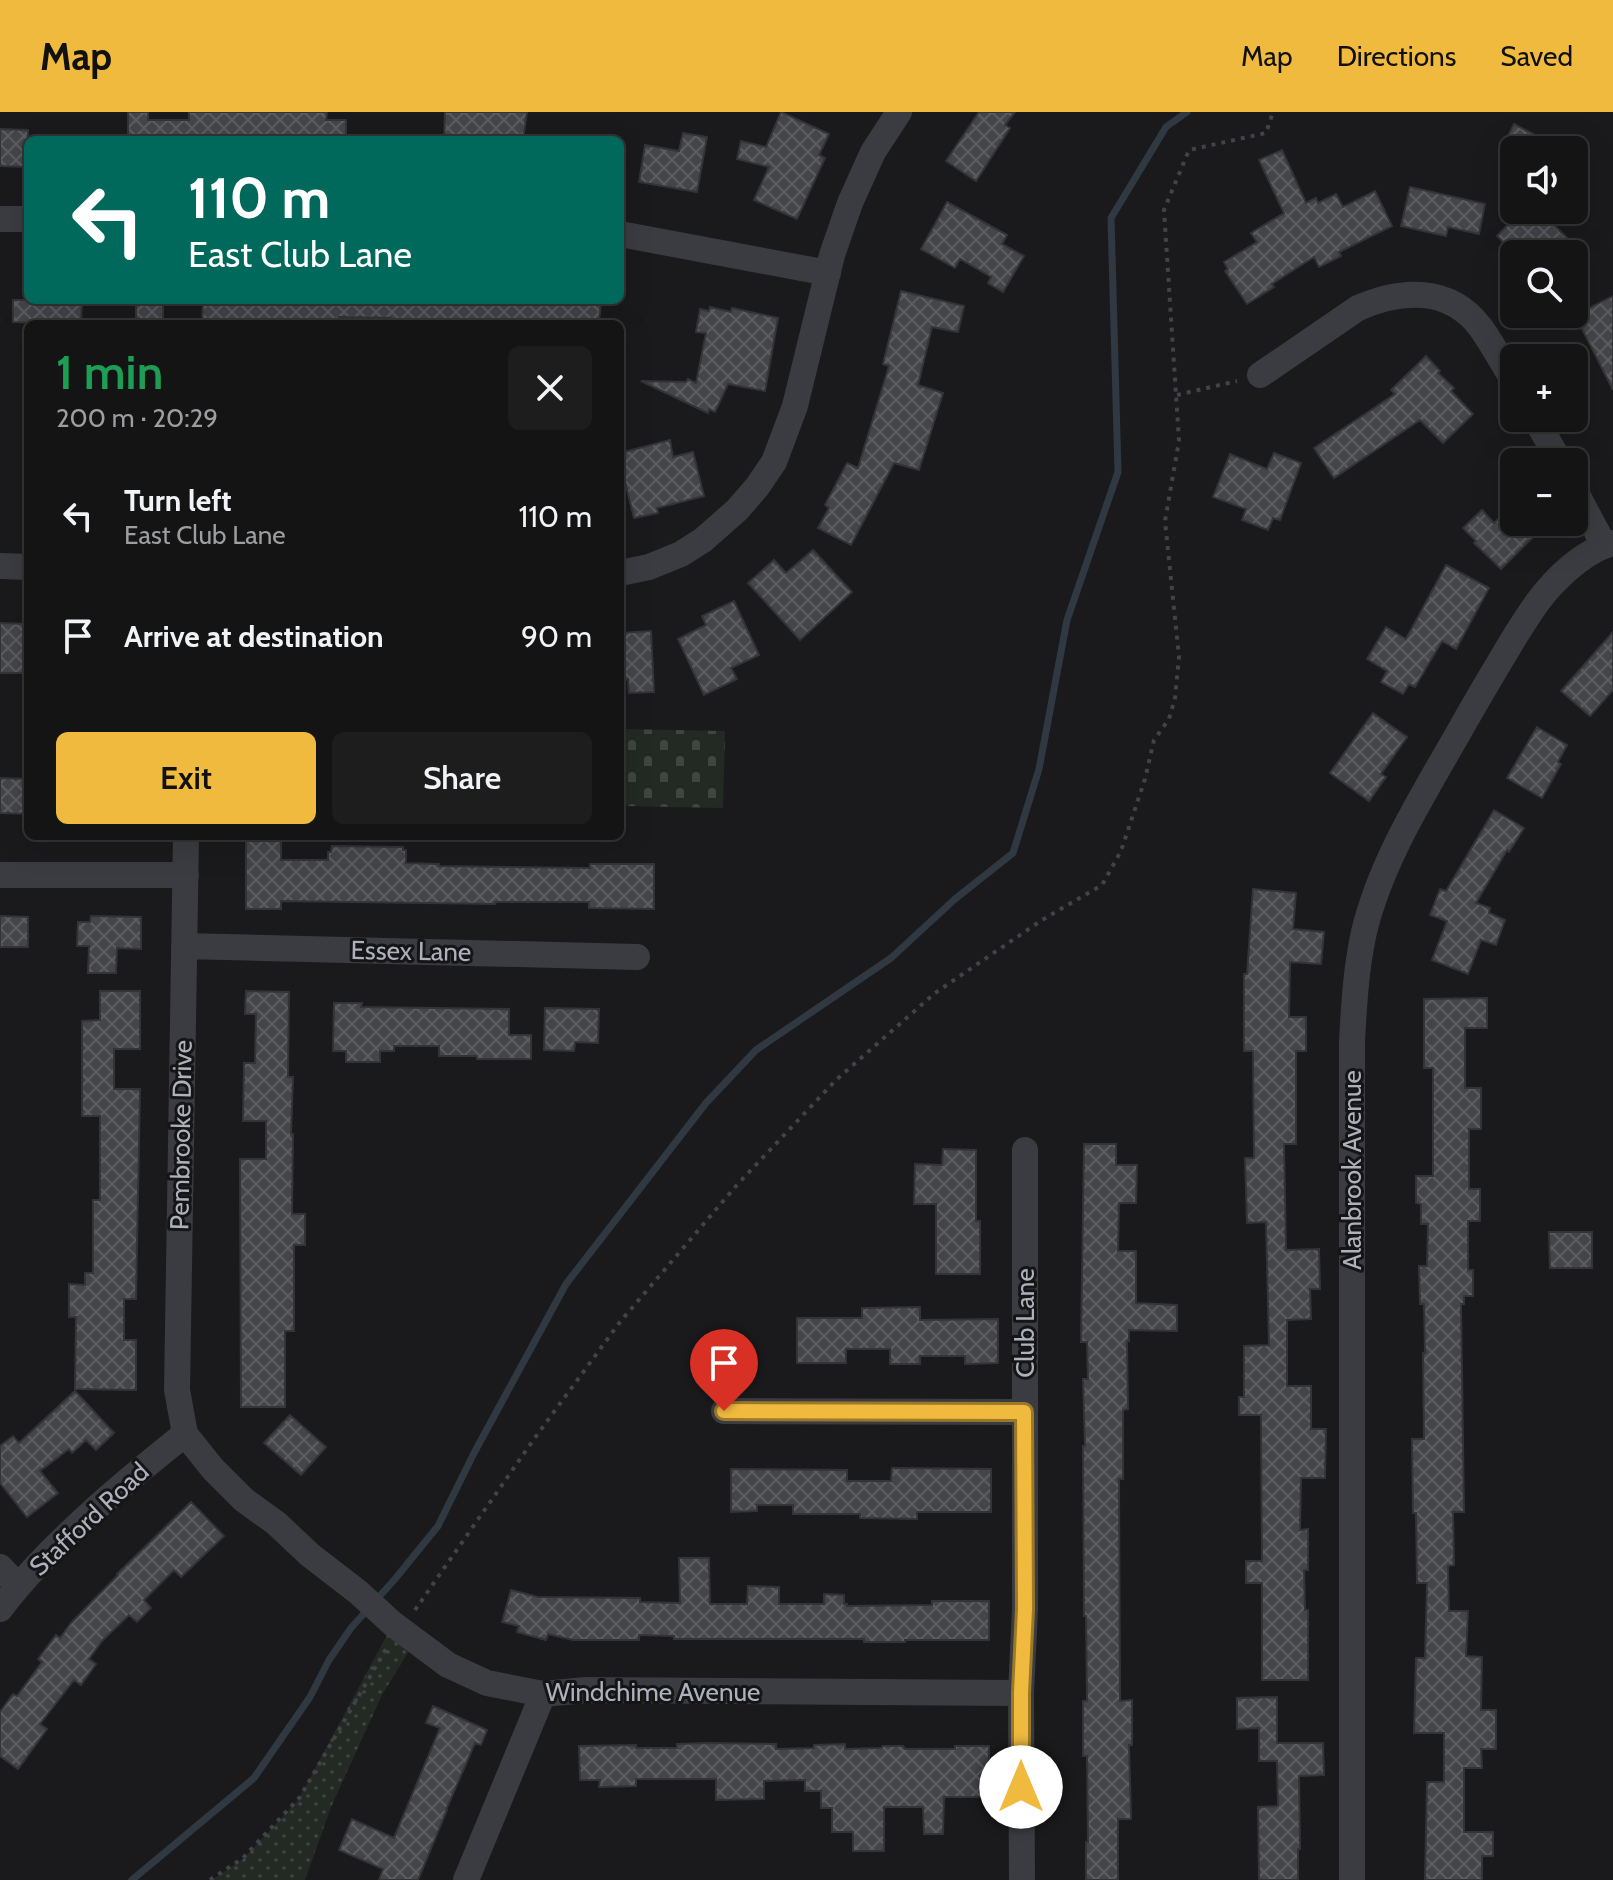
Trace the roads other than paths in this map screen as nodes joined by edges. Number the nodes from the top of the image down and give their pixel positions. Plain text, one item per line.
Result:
1 (899, 112) edge
2 (0, 219) edge
3 (24, 219) edge
4 (624, 235) edge
5 (828, 273) junction
6 (1500, 358) edge
7 (1260, 375) road end
8 (1588, 512) edge
9 (1608, 544) edge
10 (0, 566) edge
11 (24, 567) edge
12 (624, 572) edge
13 (186, 840) edge
14 (0, 875) edge
15 (186, 875) junction
16 (184, 946) junction
17 (637, 957) dead end
18 (1025, 1150) dead end
19 (724, 1411) dead end
20 (1024, 1412) junction
21 (185, 1434) junction
22 (9, 1576) edge
23 (0, 1609) edge
24 (1021, 1693) junction
25 (543, 1694) junction
26 (466, 1880) edge
27 (1022, 1880) edge
28 (1352, 1880) edge

1 - 5 street
2 - 3 street
4 - 5 street
5 - 12 street
6 - 7 street
8 - 9 street
9 - 28 street, Alanbrook Avenue
10 - 11 street
13 - 15 street, Pembrooke Drive
14 - 15 street
15 - 16 street, Pembrooke Drive
16 - 17 street, Essex Lane
16 - 21 street, Pembrooke Drive
18 - 20 street, Club Lane
19 - 20 street
20 - 24 street, Club Lane
21 - 22 street, Stafford Road
21 - 25 street, Windchime Avenue
22 - 23 street, Stafford Road
24 - 25 street, Windchime Avenue
24 - 27 street, Club Lane
25 - 26 street

